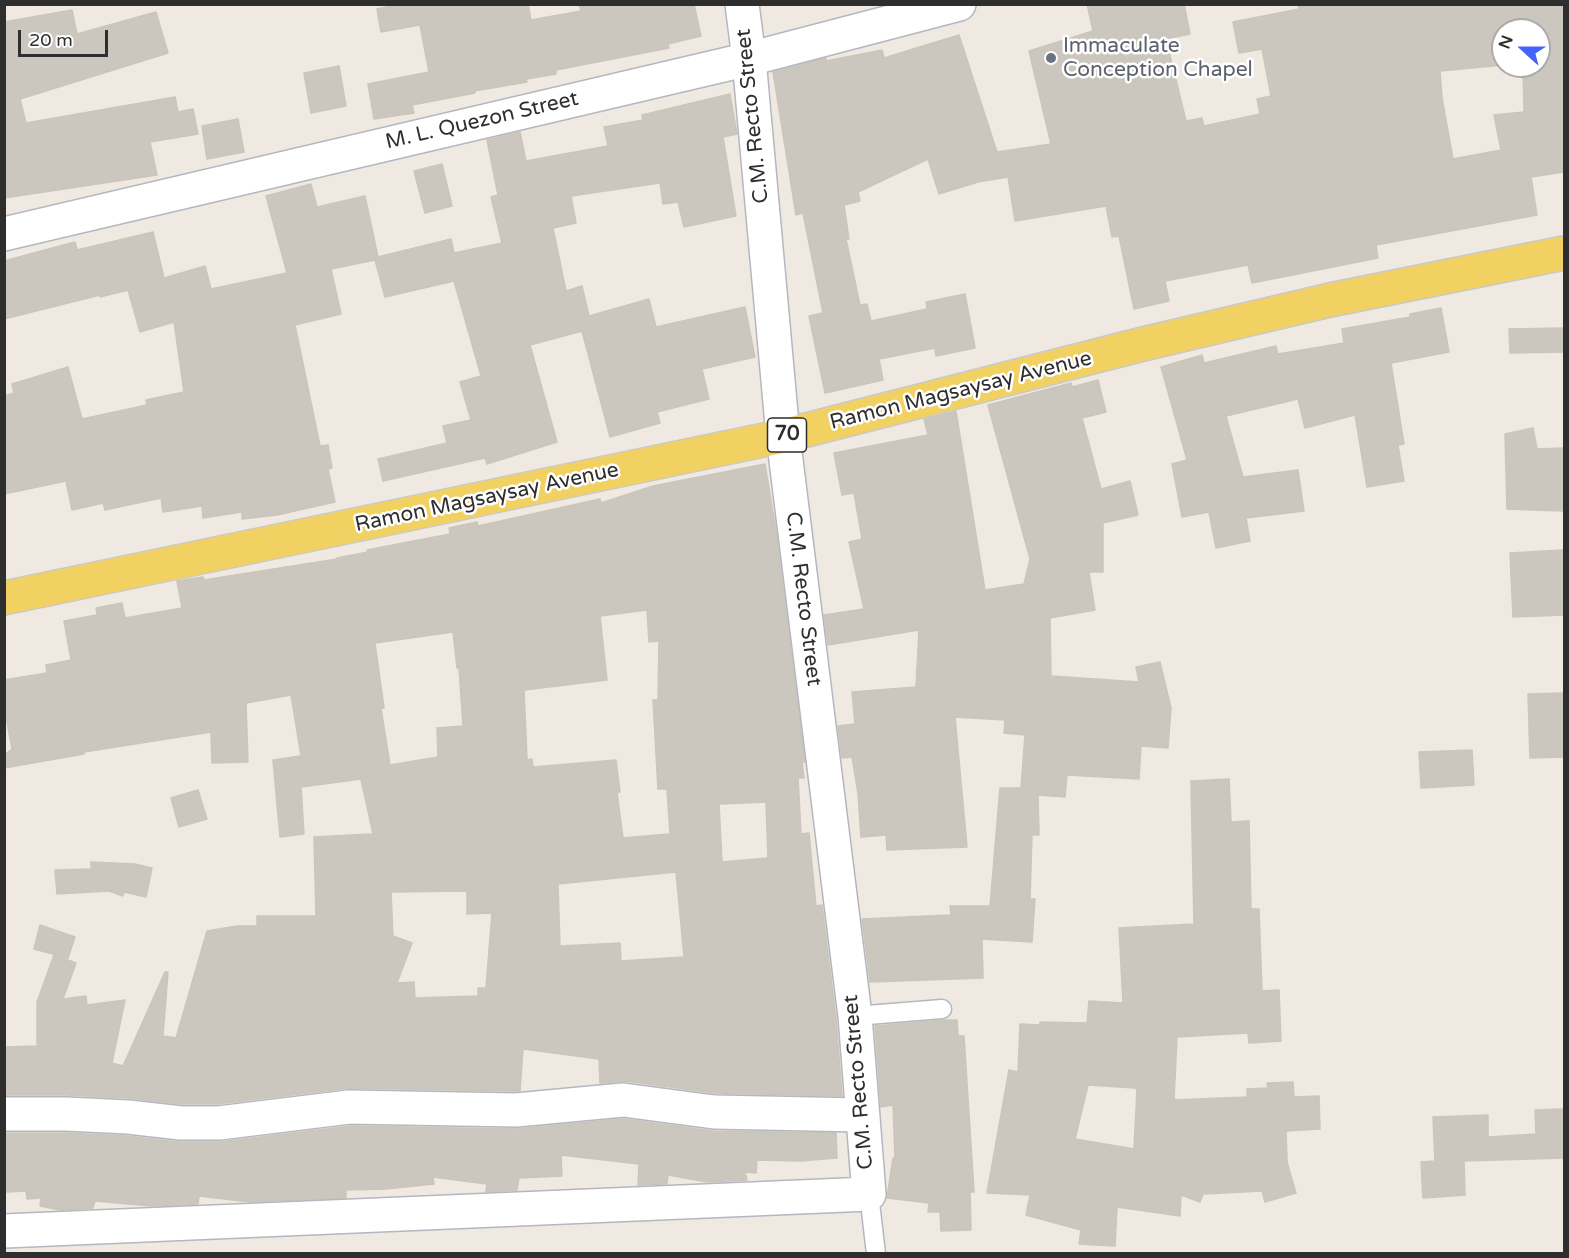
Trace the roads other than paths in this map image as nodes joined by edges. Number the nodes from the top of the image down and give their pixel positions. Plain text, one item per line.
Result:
1 (742, 4) edge
2 (959, 4) edge
3 (749, 59) junction
4 (4, 234) edge
5 (1564, 253) edge
6 (783, 436) junction
7 (4, 598) edge
8 (942, 1009) dead end
9 (855, 1016) junction
10 (4, 1114) edge
11 (862, 1115) junction
12 (869, 1194) junction
13 (4, 1231) edge
14 (876, 1254) edge

1 - 3 street, C.M. Recto Street
2 - 3 street, M. L. Quezon Street
3 - 4 street, M. L. Quezon Street
3 - 6 street, C.M. Recto Street
5 - 6 main road, Ramon Magsaysay Avenue / 70
6 - 7 main road, Ramon Magsaysay Avenue / 70
6 - 9 street, C.M. Recto Street
8 - 9 lane
9 - 11 street, C.M. Recto Street
10 - 11 street
11 - 12 street, C.M. Recto Street
12 - 13 street
12 - 14 lane

